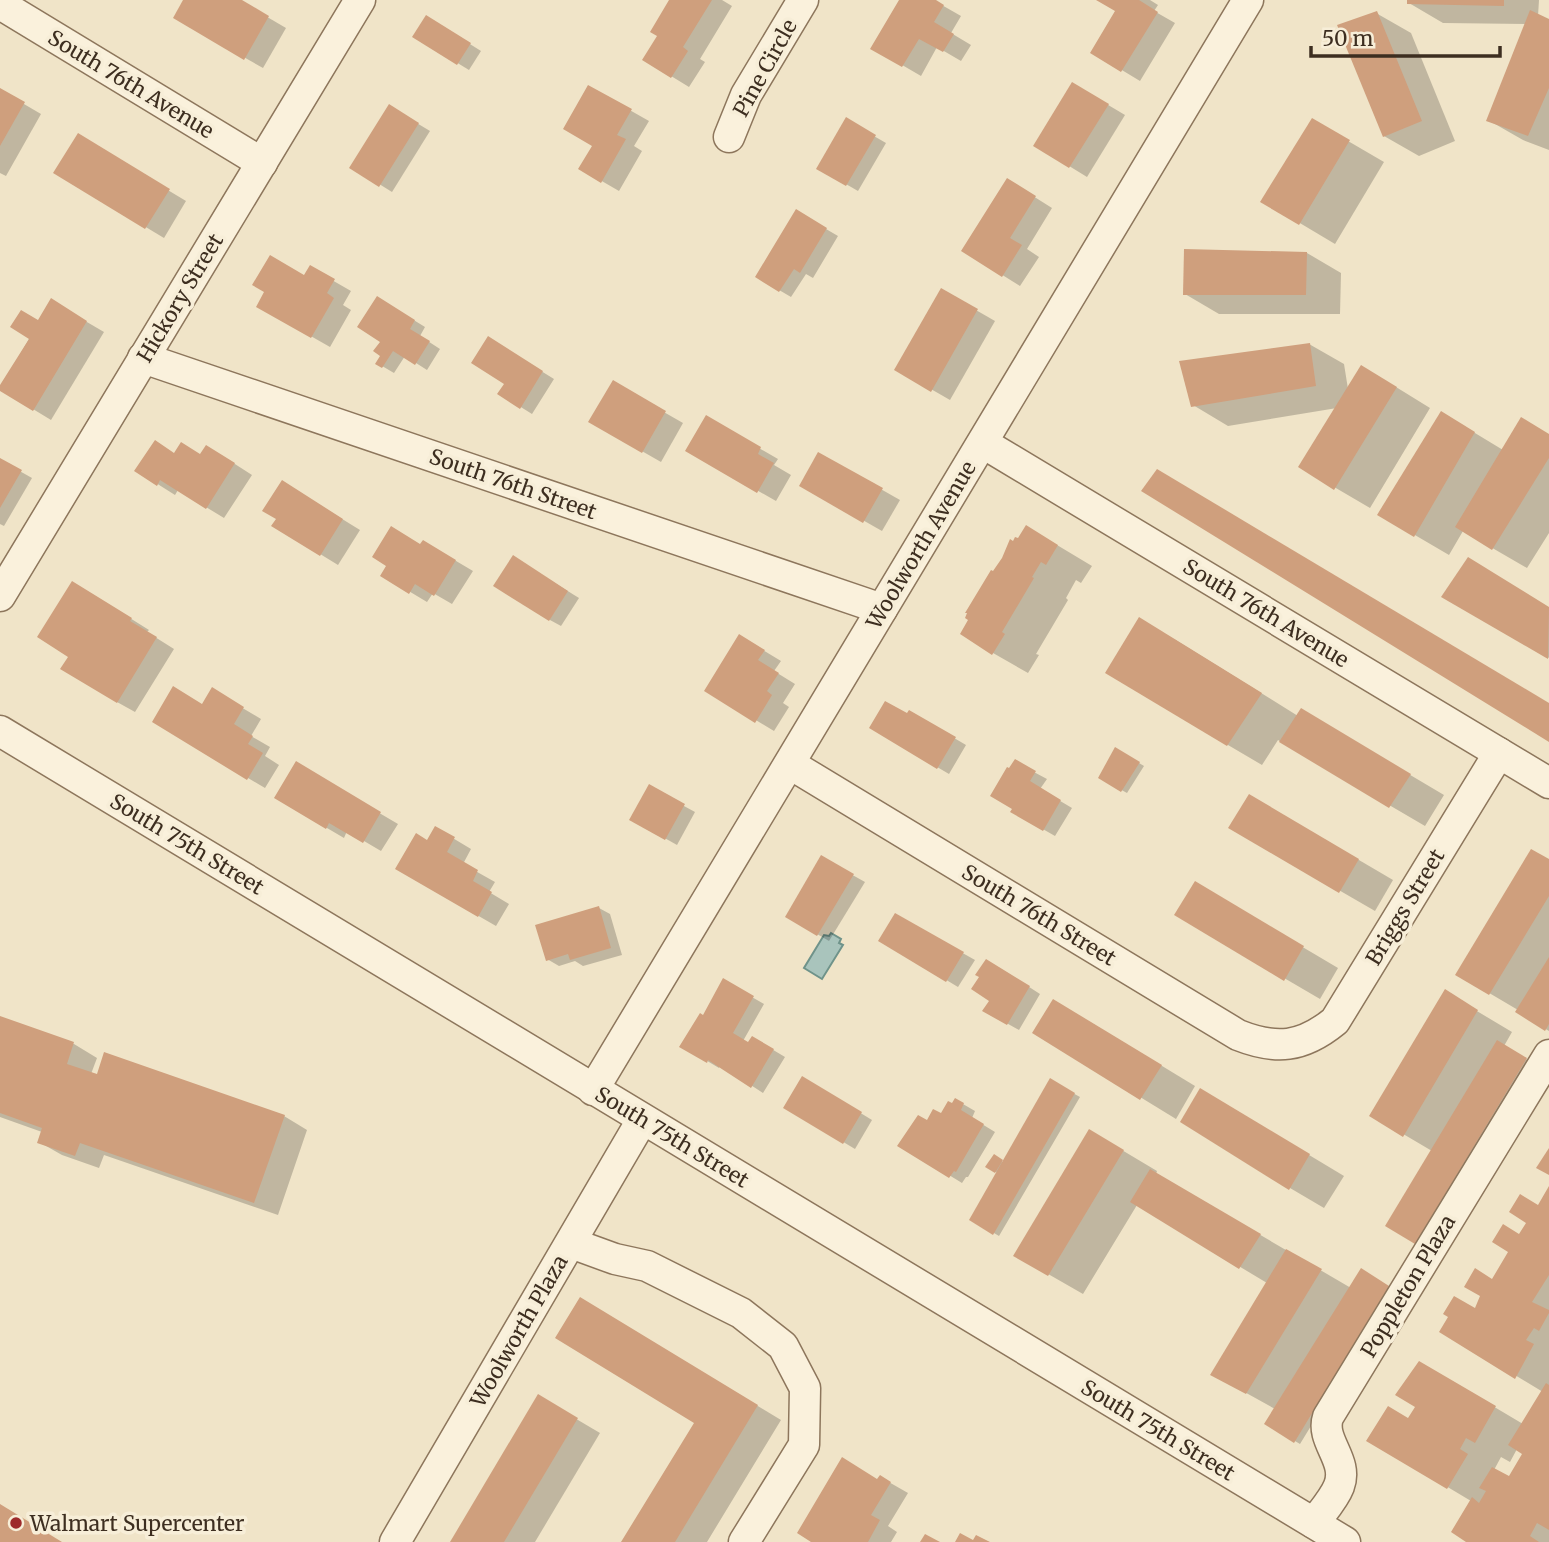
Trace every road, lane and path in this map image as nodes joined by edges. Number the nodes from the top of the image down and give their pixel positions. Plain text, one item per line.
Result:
1 (360, 0) edge
2 (803, 0) edge
3 (1248, 0) edge
4 (0, 4) edge
5 (729, 138) dead end
6 (262, 163) junction
7 (143, 358) junction
8 (983, 443) junction
9 (0, 596) edge
10 (883, 609) junction
11 (0, 731) edge
12 (1499, 753) junction
13 (790, 764) junction
14 (1549, 783) edge
15 (1295, 1044) joint
16 (1549, 1055) edge
17 (593, 1090) junction
18 (642, 1120) junction
19 (571, 1243) junction
20 (1314, 1523) junction
21 (395, 1542) edge
22 (744, 1542) edge
23 (1345, 1542) edge

1 - 6 street, Hickory Street
2 - 5 street, Pine Circle
3 - 8 street, Woolworth Avenue
4 - 6 street, South 76th Avenue
6 - 7 street, Hickory Street
7 - 9 street, Hickory Street
7 - 10 street, South 76th Street
8 - 10 street, Woolworth Avenue
8 - 12 street, South 76th Avenue
10 - 13 street, Woolworth Avenue
11 - 17 street, South 75th Street
12 - 14 street, South 76th Avenue
12 - 15 street, Briggs Street
13 - 15 street, South 76th Street
13 - 17 street, Woolworth Avenue
16 - 20 street, Poppleton Plaza
17 - 18 street, South 75th Street
18 - 19 street, Woolworth Plaza
18 - 20 street, South 75th Street
19 - 21 street, Woolworth Plaza
19 - 22 street
20 - 23 street, South 75th Street

